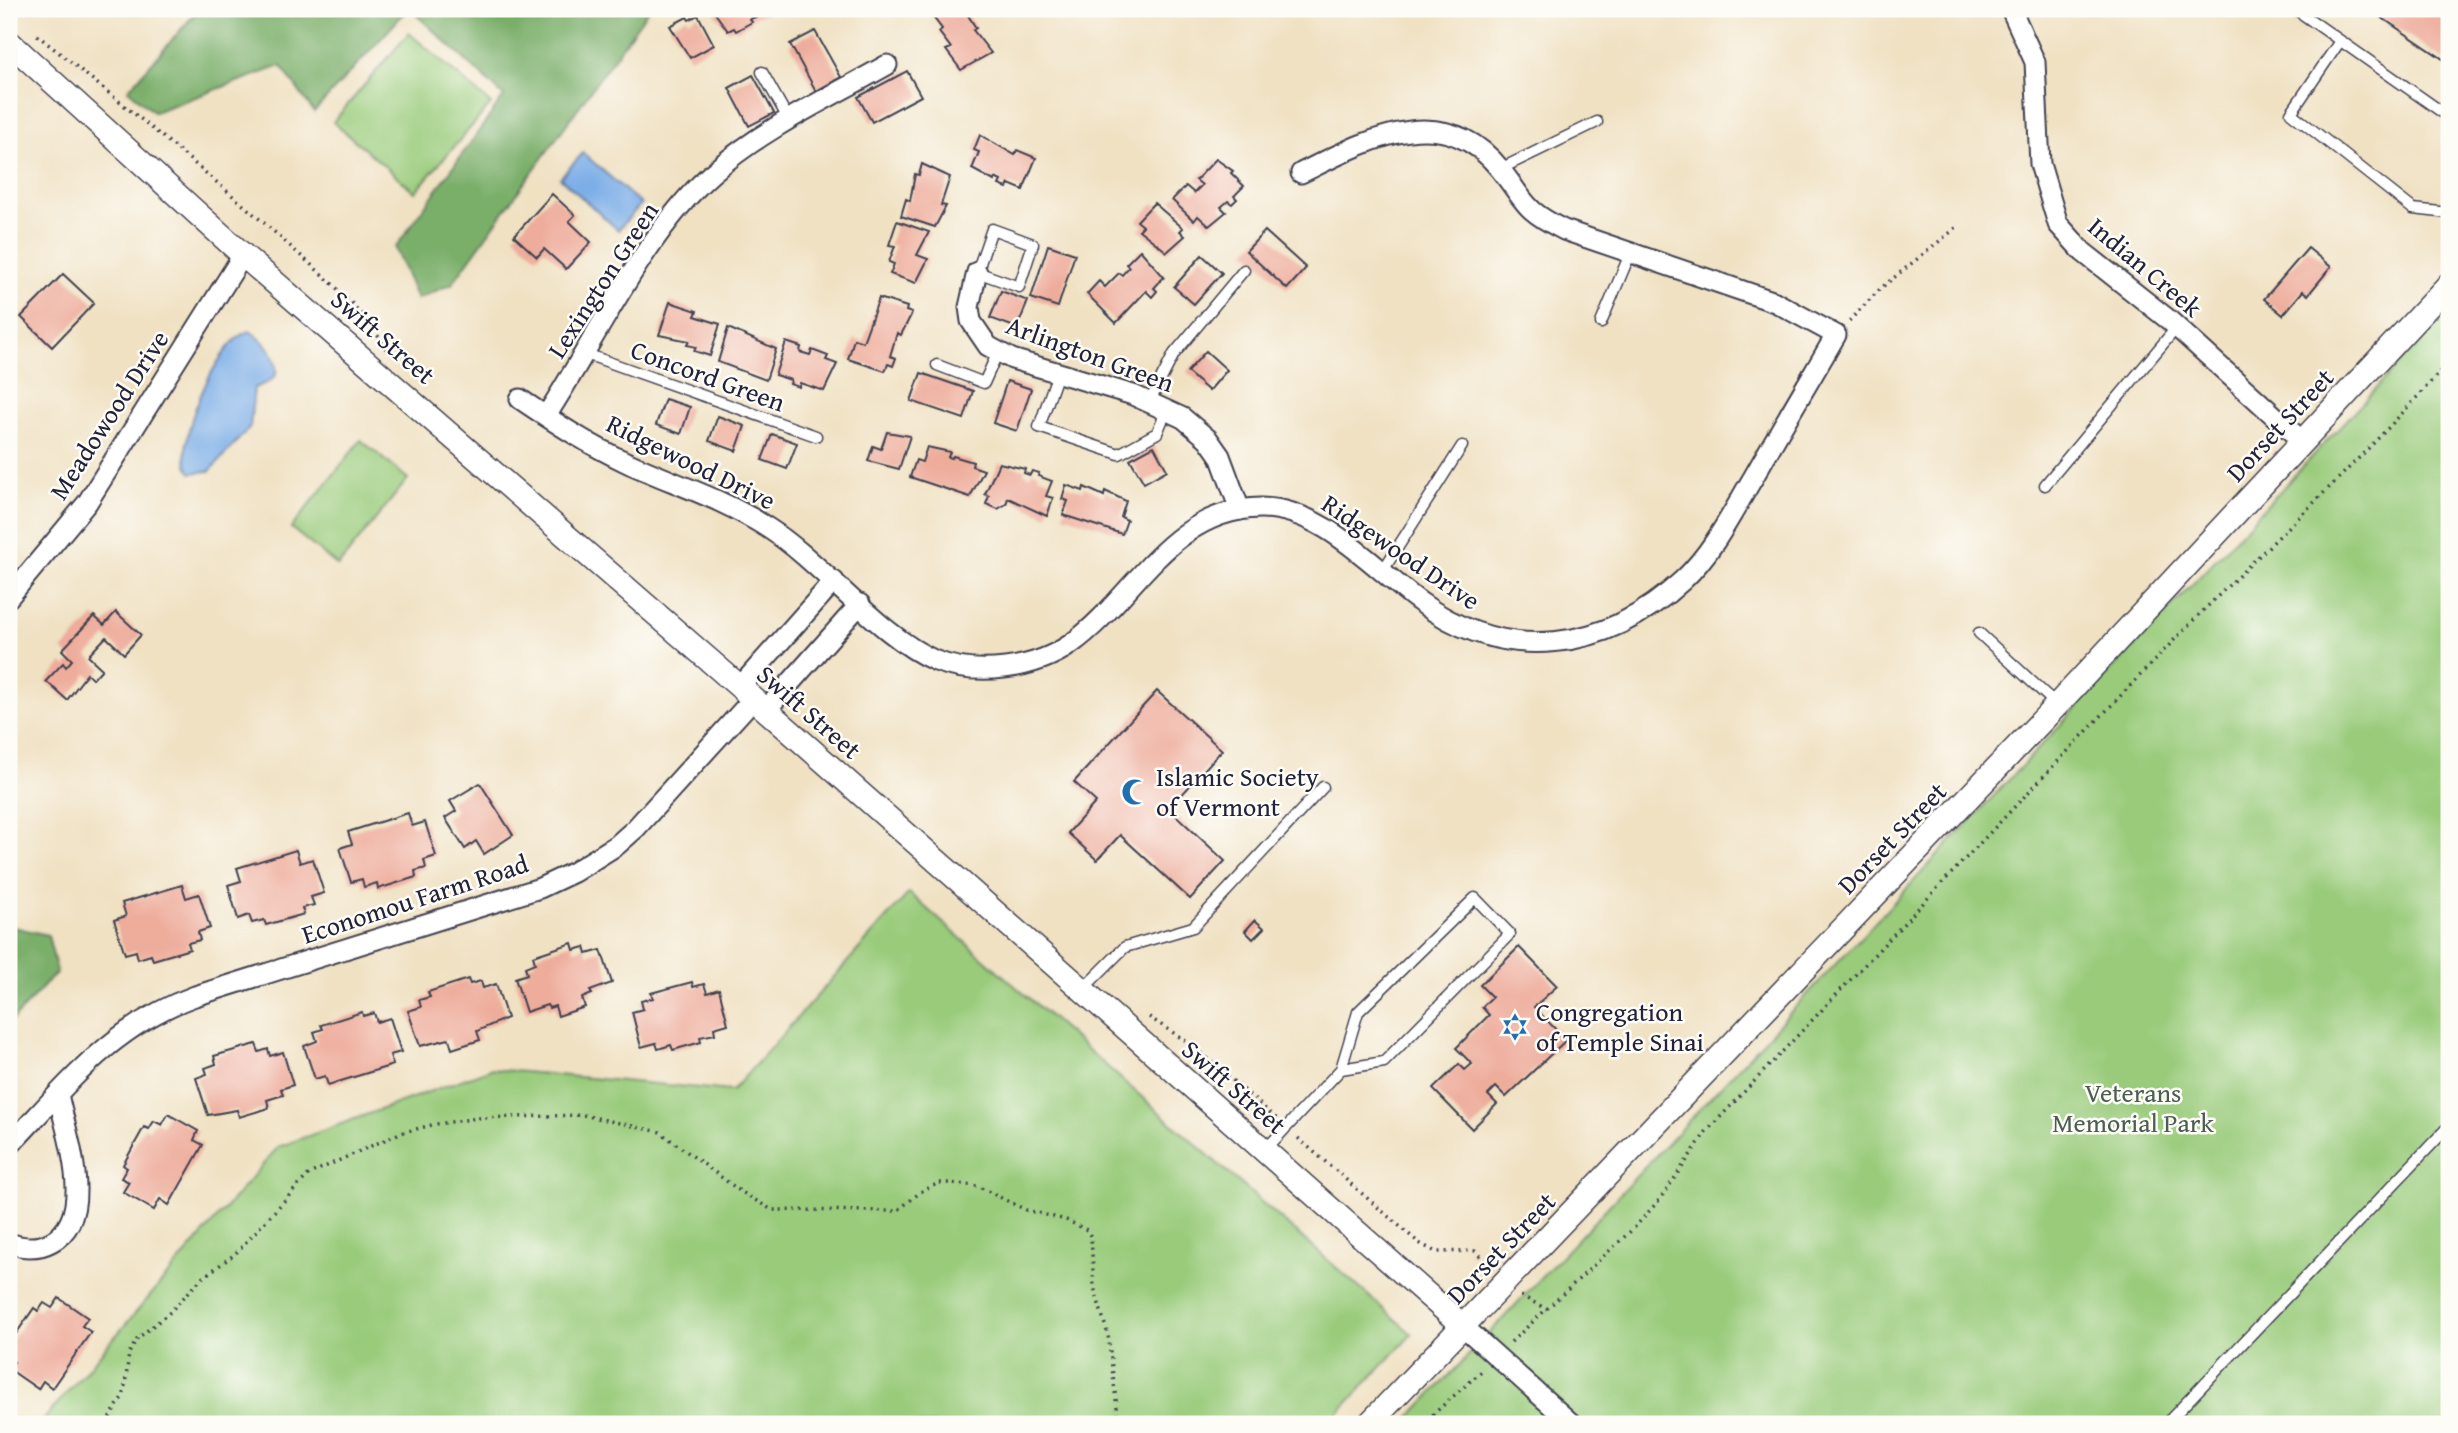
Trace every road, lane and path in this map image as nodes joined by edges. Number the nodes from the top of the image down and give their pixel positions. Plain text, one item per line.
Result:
1 (2011, 9) edge
2 (2298, 10) dead end
3 (2340, 41) junction
4 (9, 42) edge
5 (887, 65) dead end
6 (762, 72) dead end
7 (2449, 117) edge
8 (789, 120) junction
9 (1597, 122) dead end
10 (1500, 169) junction
11 (1301, 173) dead end
12 (2449, 214) edge
13 (1957, 227) dead end
14 (1630, 254) junction
15 (243, 255) junction
16 (1244, 270) dead end
17 (977, 272) junction
18 (2449, 284) edge
19 (1601, 323) dead end
20 (2177, 327) junction
21 (1836, 335) junction
22 (586, 354) junction
23 (997, 354) junction
24 (2449, 361) edge
25 (937, 365) dead end
26 (1058, 373) junction
27 (520, 399) dead end
28 (1159, 405) junction
29 (546, 416) junction
30 (816, 436) dead end
31 (2303, 442) junction
32 (1462, 446) dead end
33 (2045, 485) dead end
34 (1240, 510) junction
35 (1382, 572) junction
36 (834, 581) junction
37 (9, 597) edge
38 (860, 604) junction
39 (1979, 633) dead end
40 (753, 699) junction
41 (2057, 705) junction
42 (1322, 787) dead end
43 (1082, 991) junction
44 (1341, 1069) junction
45 (58, 1094) junction
46 (2449, 1126) edge
47 (9, 1146) edge
48 (1264, 1151) junction
49 (9, 1243) edge
50 (1523, 1298) dead end
51 (1464, 1327) junction
52 (106, 1424) edge
53 (1119, 1424) edge
54 (1369, 1424) edge
55 (1572, 1424) edge
56 (2166, 1424) edge

1 - 20 street, Indian Creek
2 - 3 lane
3 - 7 lane
3 - 12 lane
4 - 15 street, Swift Street
5 - 8 street, Lexington Green
6 - 8 lane
8 - 22 street, Lexington Green
9 - 10 lane
10 - 11 street
10 - 14 street
13 - 21 path
14 - 19 lane
14 - 21 street
15 - 37 street, Meadowood Drive
15 - 40 street, Swift Street
16 - 28 lane
17 - 17 lane
17 - 23 street, Arlington Green
18 - 31 street, Dorset Street
20 - 31 street, Indian Creek
20 - 33 lane
21 - 35 street, Ridgewood Drive
22 - 29 street, Lexington Green
22 - 30 lane, Concord Green
23 - 25 lane
23 - 26 street, Arlington Green
24 - 50 path
26 - 28 street, Arlington Green
26 - 28 lane
27 - 29 street, Ridgewood Drive
28 - 34 street, Arlington Green
29 - 36 street, Ridgewood Drive
31 - 41 street, Dorset Street
32 - 35 lane
34 - 35 street, Ridgewood Drive
34 - 38 street, Ridgewood Drive
36 - 38 street, Ridgewood Drive
36 - 40 street
38 - 40 street
39 - 41 lane
40 - 43 street, Swift Street
40 - 45 street, Economou Farm Road
41 - 51 street, Dorset Street
42 - 43 lane
43 - 48 street, Swift Street
44 - 44 lane
44 - 48 lane
45 - 47 street, Economou Farm Road
45 - 49 street
46 - 56 lane
48 - 51 street, Swift Street
51 - 54 street, Dorset Street
51 - 55 street, Swift Street
52 - 53 path

